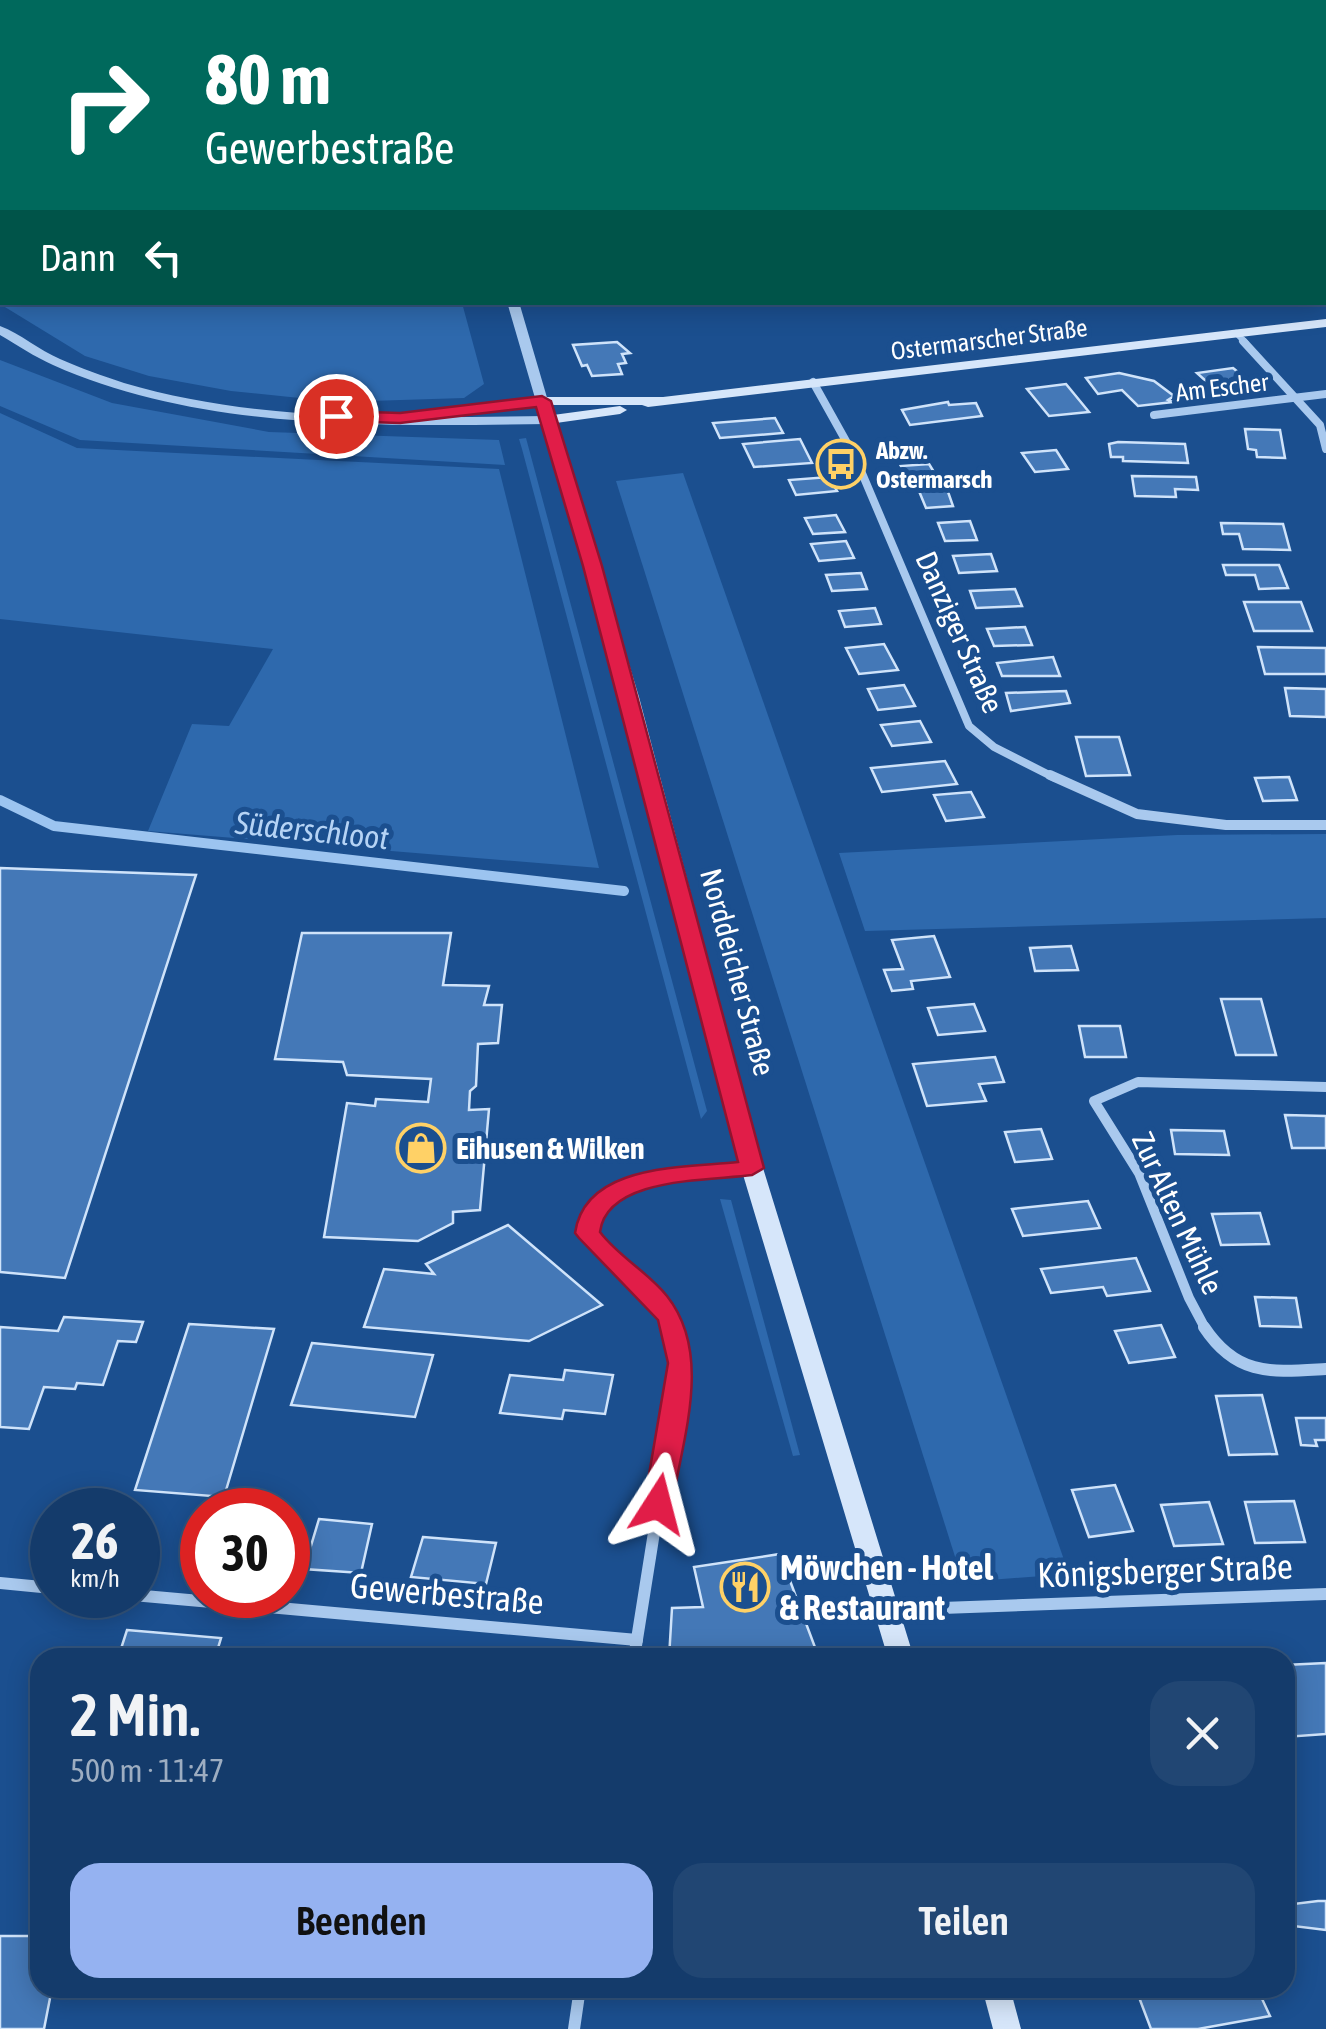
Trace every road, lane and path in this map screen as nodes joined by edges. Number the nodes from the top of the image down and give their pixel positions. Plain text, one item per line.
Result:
1 (515, 305) edge
2 (1326, 323) edge
3 (0, 330) edge
4 (1236, 333) junction
5 (813, 382) junction
6 (1326, 394) edge
7 (1296, 398) junction
8 (658, 400) junction
9 (542, 401) junction
10 (1154, 415) dead end
11 (400, 418) junction
12 (548, 420) junction
13 (1326, 449) edge
14 (1326, 825) edge
15 (1326, 1087) edge
16 (752, 1168) junction
17 (1326, 1369) edge
18 (0, 1583) edge
19 (30, 1586) edge
20 (1326, 1594) edge
21 (160, 1597) edge
22 (887, 1610) junction
23 (637, 1640) junction
24 (636, 1648) edge
25 (899, 1648) edge
26 (579, 1998) edge
27 (999, 1998) edge
28 (574, 2029) edge
29 (1007, 2029) edge

1 - 9 street, Norddeicher Straße
2 - 4 main road, Ostermarscher Straße
3 - 11 street
4 - 5 main road, Ostermarscher Straße
4 - 7 street, Am Escher
5 - 8 main road, Ostermarscher Straße
5 - 14 street, Danziger Straße
6 - 7 street, Am Escher
7 - 10 street, Am Escher
7 - 13 street, Am Escher
8 - 9 main road, Ostermarscher Straße
8 - 12 main road, Ostermarscher Straße
9 - 11 street
9 - 12 main road, Norddeicher Straße
11 - 12 street
12 - 16 main road, Norddeicher Straße
15 - 17 street, Zur Alten Mühle
16 - 22 main road, Norddeicher Straße
16 - 23 street
18 - 19 street
20 - 22 street, Königsberger Straße
21 - 23 street, Gewerbestraße
22 - 25 main road, Norddeicher Straße
23 - 24 street
26 - 28 street
27 - 29 main road

